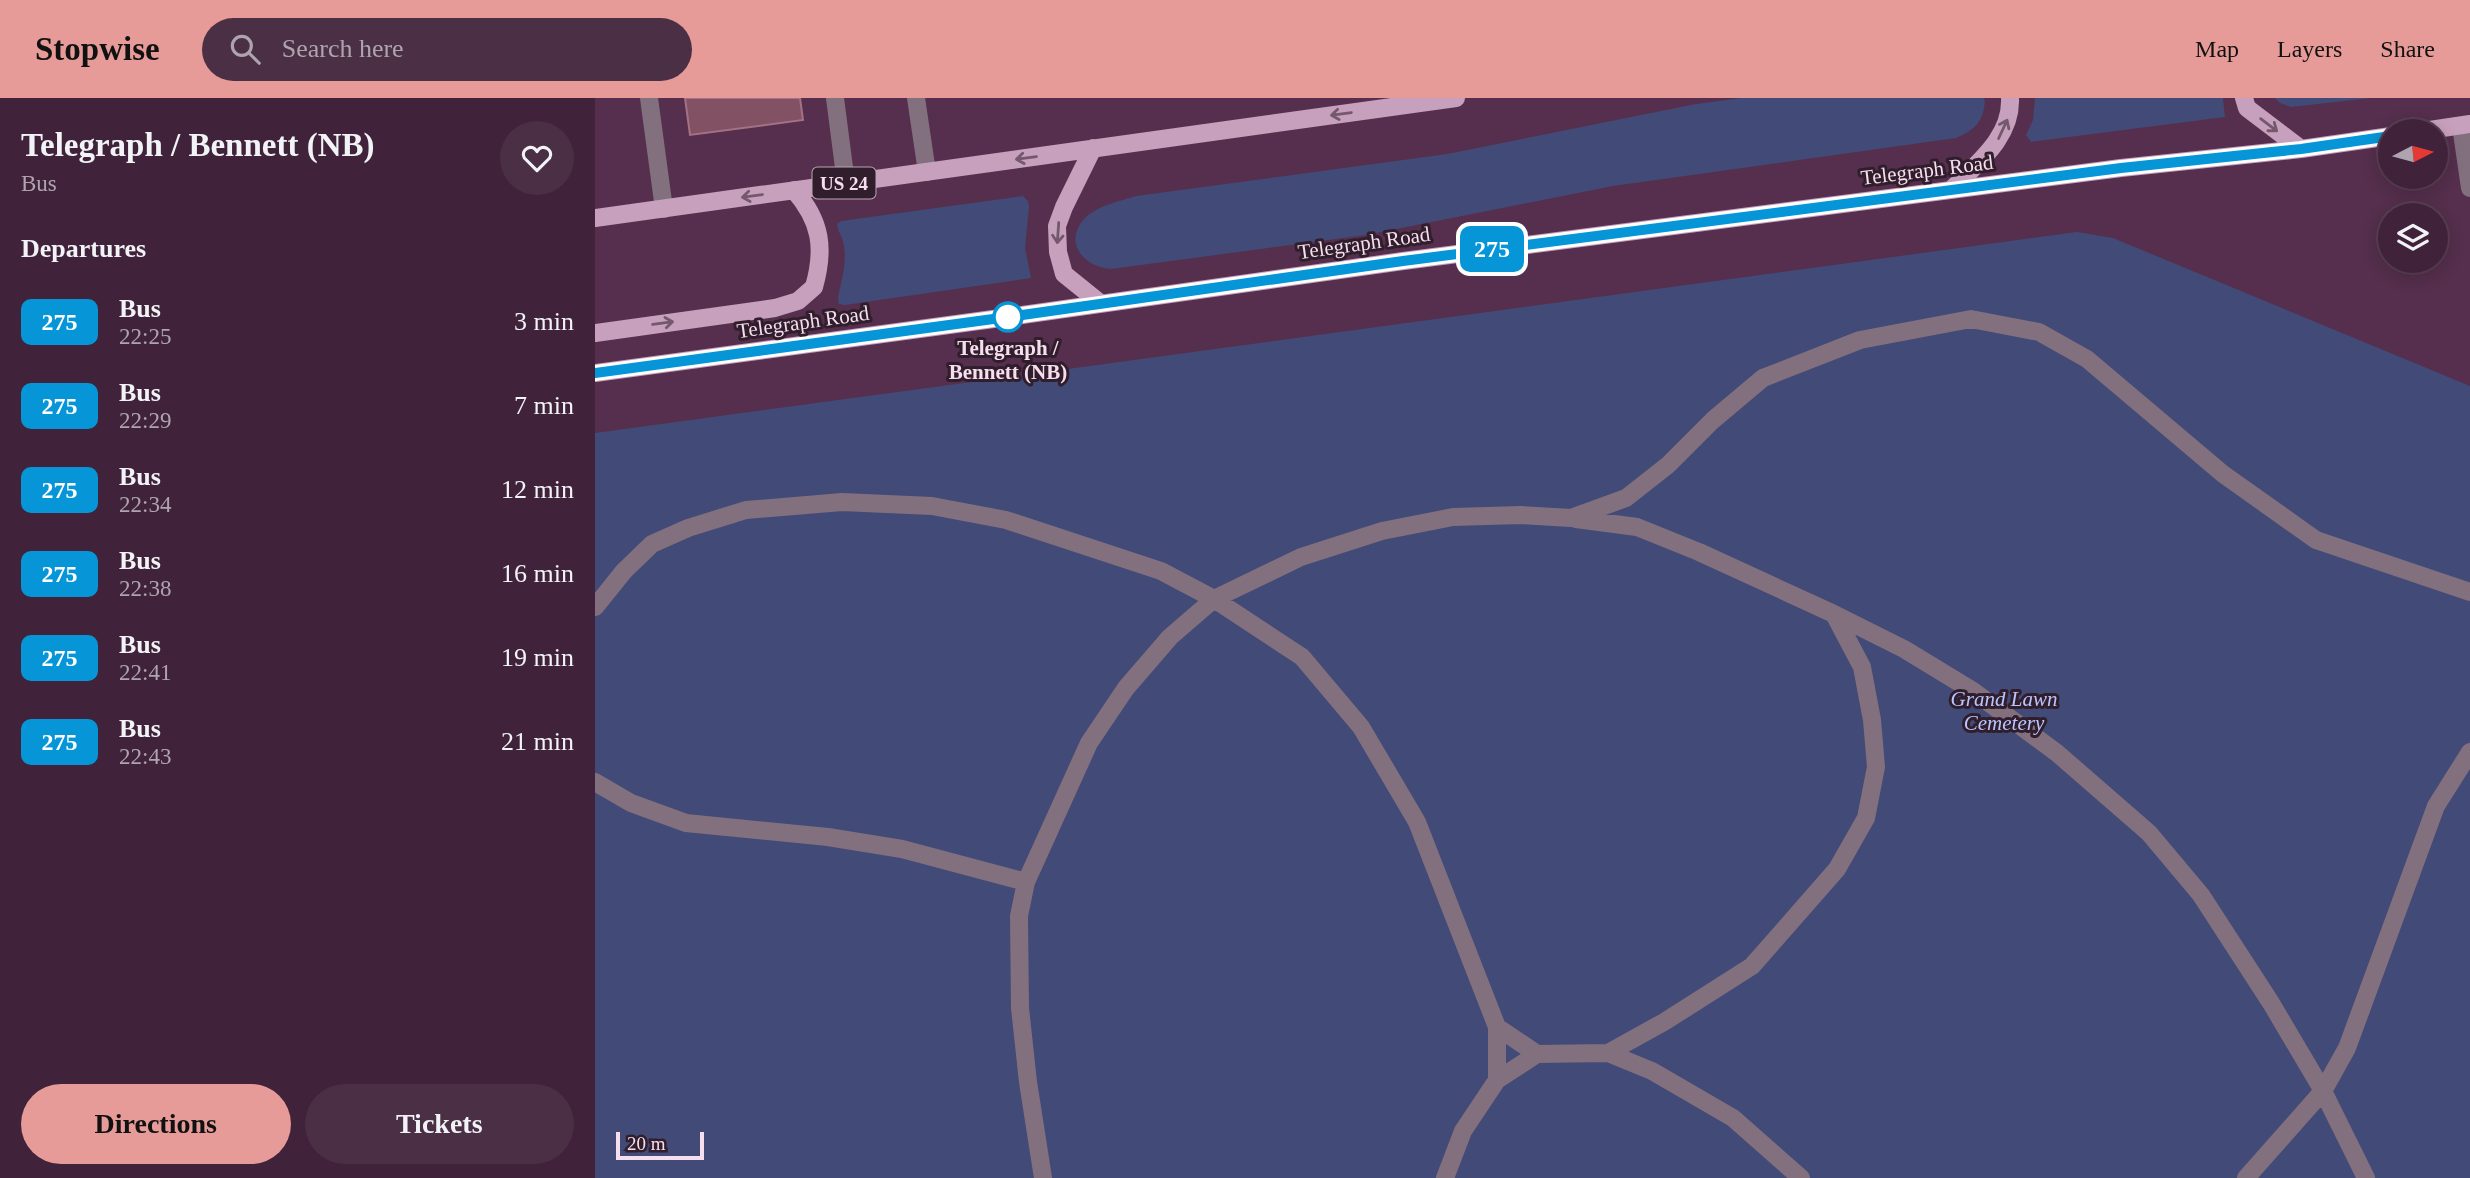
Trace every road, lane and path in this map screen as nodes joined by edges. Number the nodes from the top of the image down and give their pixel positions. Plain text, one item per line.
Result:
1 (649, 98) edge
2 (835, 98) edge
3 (916, 98) edge
4 (1456, 98) edge
5 (2010, 98) edge
6 (2244, 98) edge
7 (1392, 102) edge
8 (2465, 125) edge
9 (2378, 138) edge
10 (1093, 148) junction
11 (2301, 149) junction
12 (927, 173) junction
13 (846, 183) junction
14 (2470, 188) edge
15 (794, 190) junction
16 (1951, 190) junction
17 (664, 209) junction
18 (595, 218) edge
19 (1100, 303) junction
20 (595, 333) edge
21 (595, 373) edge
22 (1571, 518) junction
23 (2470, 592) edge
24 (1213, 599) junction
25 (595, 607) edge
26 (1834, 614) junction
27 (2470, 752) edge
28 (595, 782) edge
29 (1026, 882) junction
30 (1497, 1027) junction
31 (1608, 1053) junction
32 (1537, 1054) junction
33 (1497, 1080) junction
34 (2323, 1091) junction
35 (1043, 1178) edge
36 (1445, 1178) edge
37 (1801, 1178) edge
38 (2246, 1178) edge
39 (2366, 1178) edge

1 - 17 street
2 - 13 street
3 - 12 street
4 - 7 main road, US 24
16 -> 5 main road
6 -> 11 main road
7 -> 10 main road, US 24
8 - 14 street
9 - 11 main road, Telegraph Road
10 -> 12 main road, US 24
10 -> 19 main road
11 - 16 main road, Telegraph Road
12 - 13 main road, US 24
13 - 15 main road, US 24
15 -> 17 main road, US 24
20 -> 15 main road
16 - 19 main road, Telegraph Road
17 - 18 main road, US 24
19 - 21 main road, Telegraph Road
22 - 23 street
22 - 24 street
22 - 26 street
24 - 25 street
24 - 29 street
24 - 30 street
26 - 31 street
26 - 34 street
27 - 34 street
28 - 29 street
29 - 35 street
30 - 32 street
30 - 33 street
31 - 32 street
31 - 37 street
32 - 33 street
33 - 36 street
34 - 38 street
34 - 39 street

